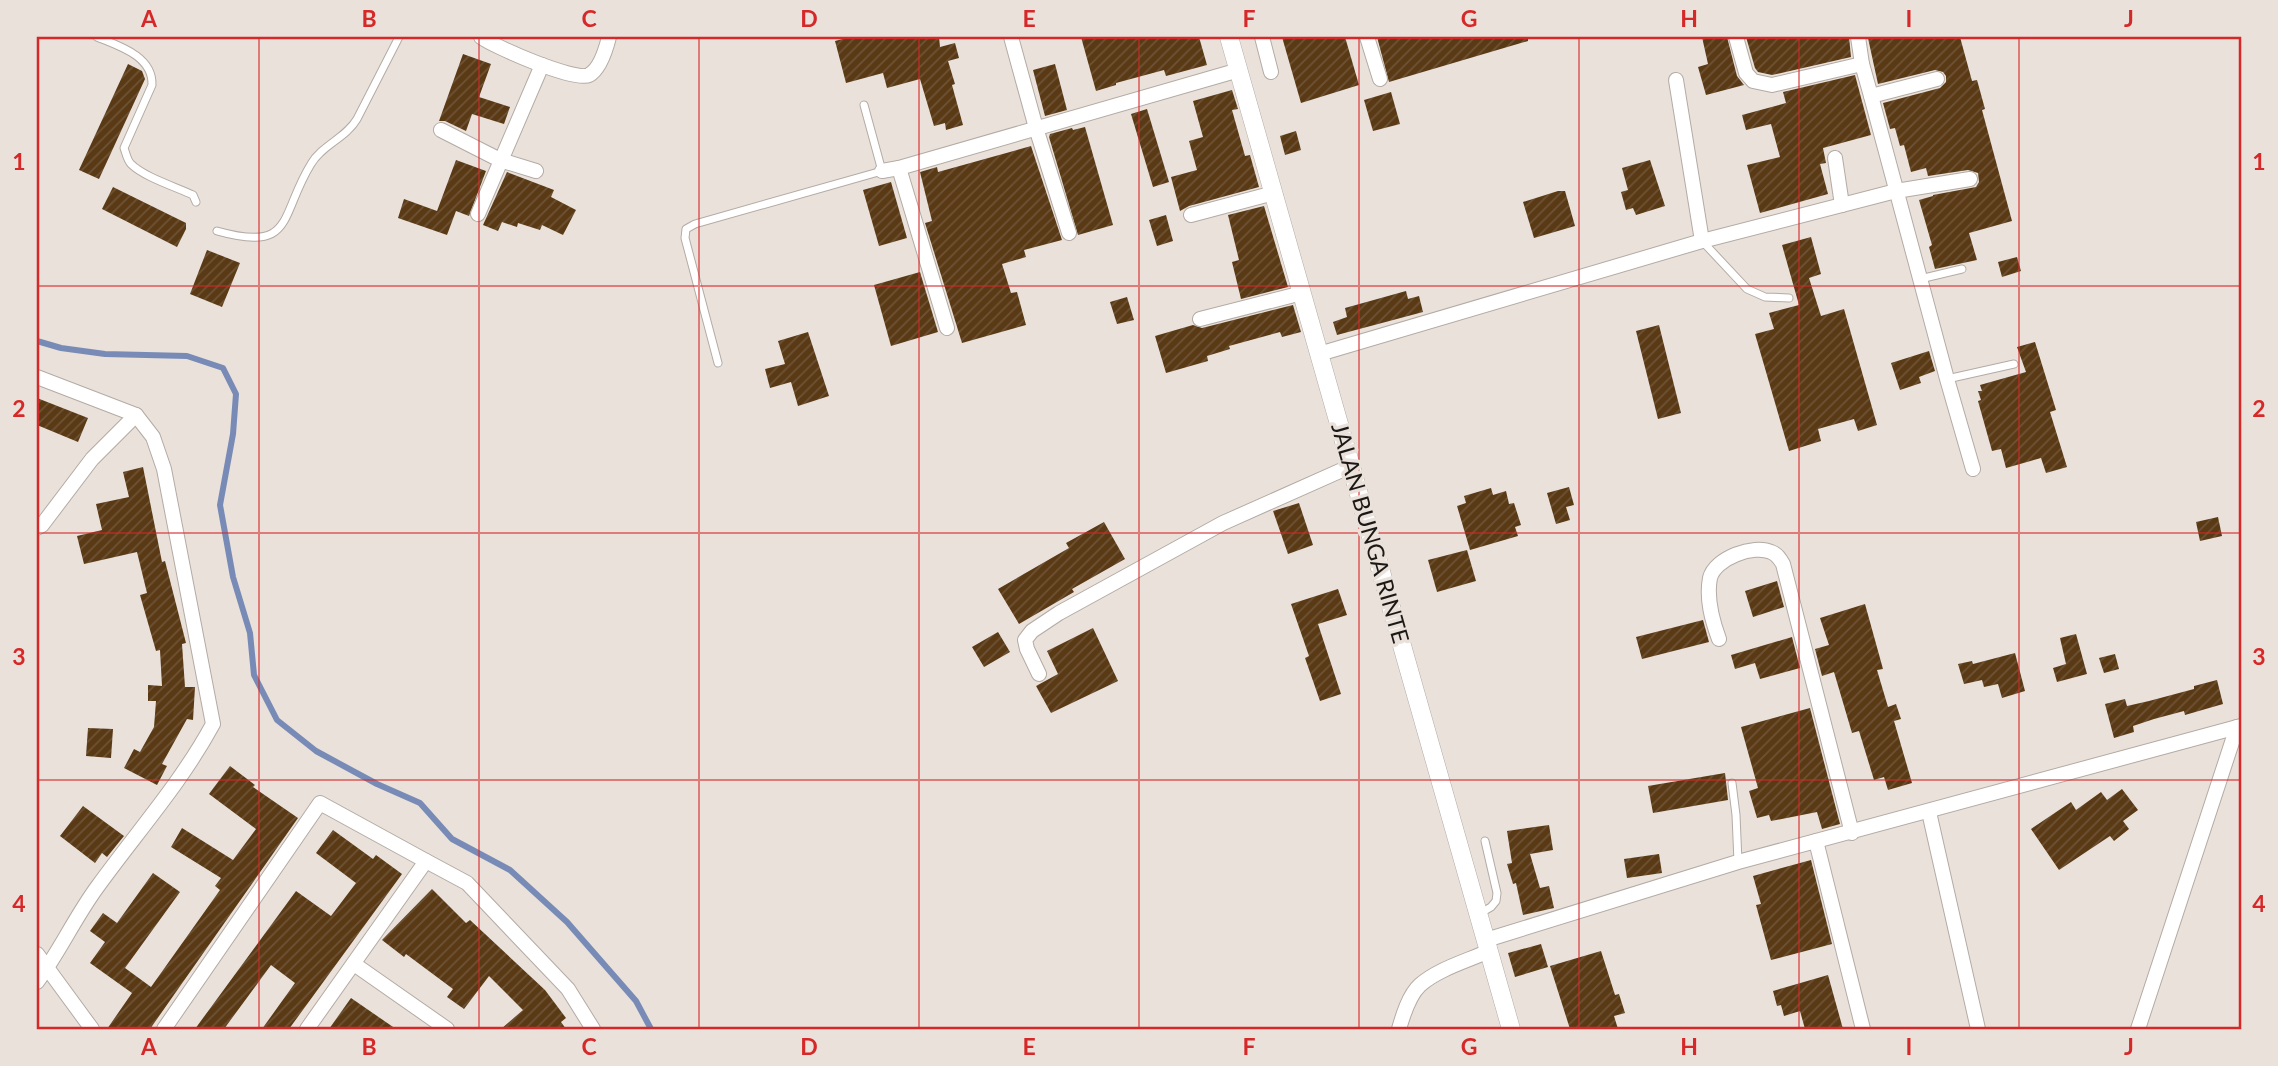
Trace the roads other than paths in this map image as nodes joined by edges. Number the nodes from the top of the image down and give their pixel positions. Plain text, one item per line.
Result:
1 (97, 37) edge
2 (399, 37) edge
3 (481, 37) edge
4 (609, 37) edge
5 (1012, 37) edge
6 (1230, 37) edge
7 (1262, 37) edge
8 (1367, 37) edge
9 (1736, 37) edge
10 (1858, 37) edge
11 (1862, 64) junction
12 (542, 65) junction
13 (1239, 70) junction
14 (1271, 72) dead end
15 (1380, 79) dead end
16 (1937, 79) dead end
17 (1676, 80) dead end
18 (1871, 96) junction
19 (864, 105) dead end
20 (1036, 128) junction
21 (441, 130) dead end
22 (1835, 158) dead end
23 (500, 160) junction
24 (899, 168) junction
25 (882, 171) junction
26 (536, 172) dead end
27 (1970, 179) dead end
28 (1896, 191) junction
29 (1274, 192) junction
30 (197, 202) dead end
31 (1842, 205) junction
32 (478, 214) dead end
33 (1191, 215) dead end
34 (217, 231) dead end
35 (1069, 233) dead end
36 (1702, 241) junction
37 (1962, 268) dead end
38 (1920, 279) junction
39 (1302, 293) junction
40 (1789, 298) dead end
41 (1200, 319) dead end
42 (947, 328) dead end
43 (1320, 354) junction
44 (718, 363) dead end
45 (2014, 364) dead end
46 (37, 377) edge
47 (1947, 379) junction
48 (136, 415) junction
49 (1351, 466) junction
50 (1973, 469) dead end
51 (37, 528) edge
52 (1718, 639) dead end
53 (1039, 674) dead end
54 (2239, 727) edge
55 (1732, 783) dead end
56 (1929, 812) junction
57 (1852, 833) junction
58 (1485, 841) dead end
59 (1816, 841) junction
60 (426, 861) junction
61 (1738, 862) junction
62 (1478, 915) junction
63 (1487, 945) junction
64 (37, 954) edge
65 (354, 964) junction
66 (46, 969) junction
67 (37, 982) edge
68 (92, 1029) edge
69 (164, 1029) edge
70 (307, 1029) edge
71 (447, 1029) edge
72 (593, 1029) edge
73 (1399, 1029) edge
74 (1511, 1029) edge
75 (1863, 1029) edge
76 (1978, 1029) edge
77 (2138, 1029) edge

1 - 30 lane
2 - 34 lane
3 - 12 street
4 - 12 street
5 - 20 street
6 - 13 street, JALAN BUNGA RINTE
7 - 14 street
8 - 15 street
9 - 11 street
10 - 11 street
11 - 18 street
12 - 23 street
13 - 20 street
13 - 29 street, JALAN BUNGA RINTE
16 - 18 street
17 - 36 street
18 - 28 street
19 - 25 lane
20 - 24 street
20 - 35 street
21 - 23 street
22 - 31 street
23 - 26 street
23 - 32 street
24 - 25 street
24 - 42 street
25 - 44 lane
27 - 28 street
28 - 31 street
28 - 38 street
29 - 33 street
29 - 39 street, JALAN BUNGA RINTE
31 - 36 street
36 - 40 lane
36 - 43 street
37 - 38 lane
38 - 47 street
39 - 41 street
39 - 43 street, JALAN BUNGA RINTE
43 - 49 street, JALAN BUNGA RINTE
45 - 47 lane
46 - 48 street
47 - 50 street
48 - 51 street
48 - 66 street
49 - 53 street
49 - 62 street, JALAN BUNGA RINTE
52 - 57 street
54 - 56 street
54 - 77 street
55 - 61 lane
56 - 57 street
56 - 76 street
57 - 59 street
58 - 62 lane
59 - 61 street
59 - 75 street
60 - 65 street
60 - 69 street
60 - 72 street
61 - 63 street
62 - 63 street, JALAN BUNGA RINTE
63 - 73 street
63 - 74 street, JALAN BUNGA RINTE
64 - 66 street
65 - 70 street
65 - 71 street
66 - 67 street
66 - 68 street

